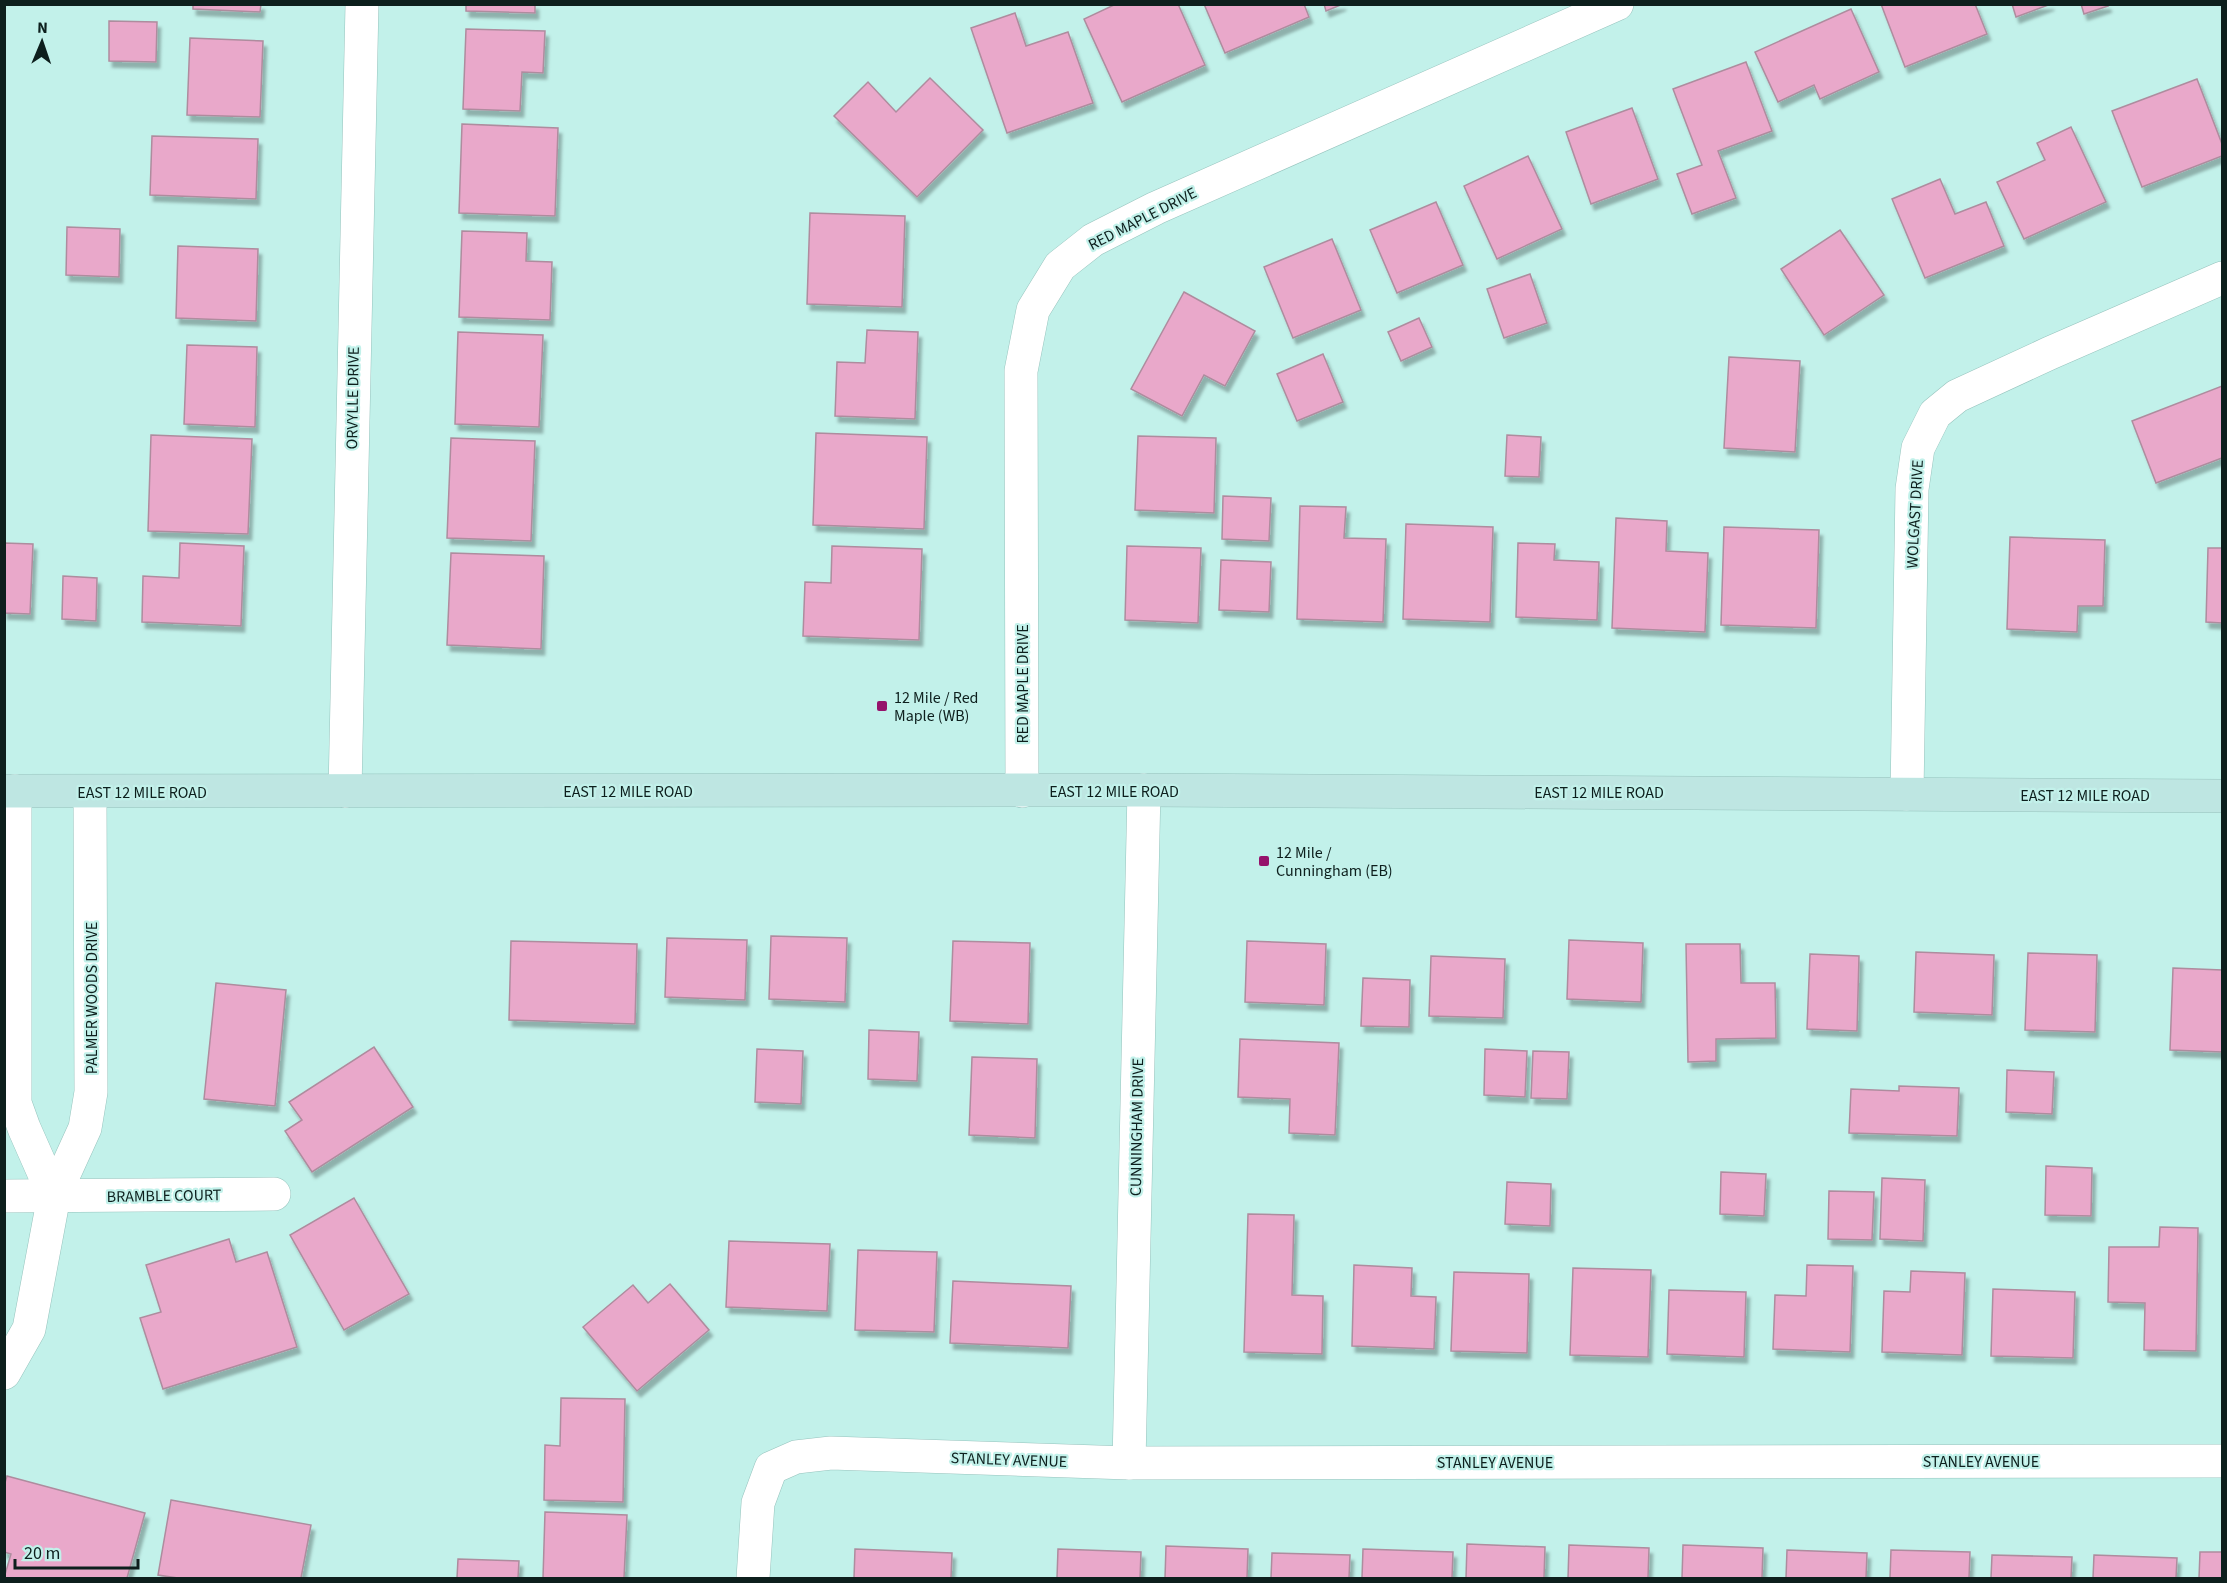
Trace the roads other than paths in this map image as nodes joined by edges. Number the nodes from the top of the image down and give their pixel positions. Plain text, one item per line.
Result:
1 (362, 4) edge
2 (1617, 4) edge
3 (2223, 278) edge
4 (1144, 790) junction
5 (10, 791) edge
6 (345, 791) junction
7 (1022, 791) junction
8 (90, 793) junction
9 (1907, 794) junction
10 (2223, 796) edge
11 (273, 1194) dead end
12 (4, 1196) edge
13 (54, 1196) junction
14 (4, 1373) edge
15 (2223, 1461) edge
16 (1129, 1463) junction
17 (753, 1578) edge

1 - 6 street, ORVYLLE DRIVE
2 - 7 street, RED MAPLE DRIVE
3 - 9 street, WOLGAST DRIVE
4 - 7 main road, EAST 12 MILE ROAD
4 - 9 main road, EAST 12 MILE ROAD
4 - 16 street, CUNNINGHAM DRIVE
5 - 8 main road, EAST 12 MILE ROAD
5 - 13 street
6 - 7 main road, EAST 12 MILE ROAD
6 - 8 main road, EAST 12 MILE ROAD
8 - 13 street, PALMER WOODS DRIVE
9 - 10 main road, EAST 12 MILE ROAD
11 - 13 street, BRAMBLE COURT
12 - 13 street, BRAMBLE COURT
13 - 14 street, PALMER WOODS DRIVE
15 - 16 street, STANLEY AVENUE
16 - 17 street, STANLEY AVENUE

